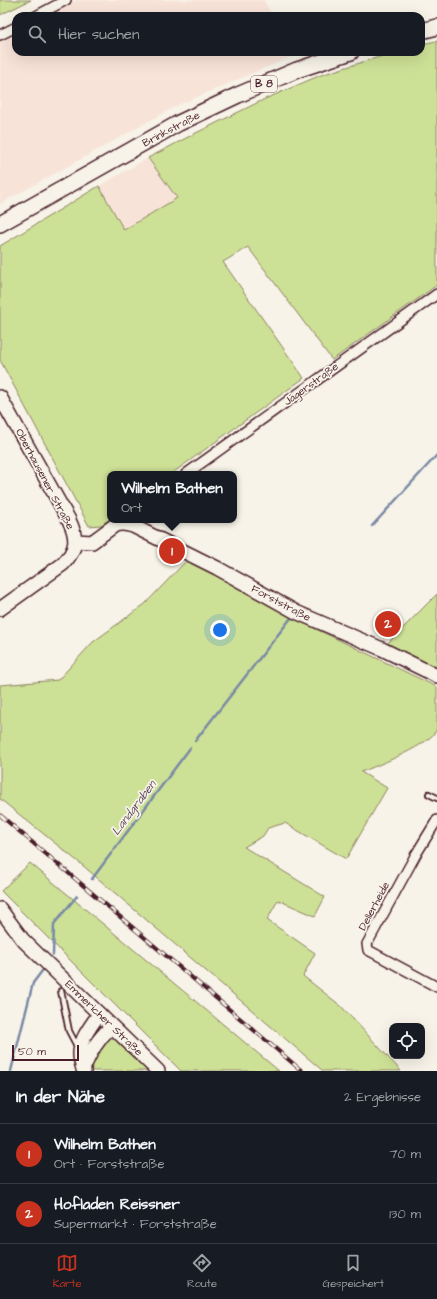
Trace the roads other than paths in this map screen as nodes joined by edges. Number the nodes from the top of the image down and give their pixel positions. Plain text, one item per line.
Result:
1 (66, 0) edge
2 (44, 12) edge
3 (437, 27) edge
4 (12, 29) edge
5 (425, 30) edge
6 (0, 35) edge
7 (339, 56) edge
8 (0, 224) edge
9 (437, 294) edge
10 (0, 397) edge
11 (190, 471) edge
12 (124, 523) edge
13 (130, 523) edge
14 (76, 541) junction
15 (0, 609) edge
16 (437, 676) edge
17 (429, 794) dead end
18 (437, 798) edge
19 (437, 820) edge
20 (435, 830) edge
21 (0, 909) edge
22 (437, 987) edge
23 (61, 991) dead end
24 (100, 1014) junction
25 (112, 1027) junction
26 (80, 1051) junction
27 (84, 1070) edge
28 (158, 1071) edge

1 - 2 street
3 - 5 main road
4 - 6 street
7 - 8 main road, Brinkstraße / B 8
9 - 11 street, Jägerstraße
10 - 14 street, Oberhausener Straße
12 - 14 street
13 - 16 street, Forststraße
14 - 15 street
17 - 18 lane
19 - 20 street, Dellerheide
20 - 22 street, Dellerheide
21 - 24 street, Emmericher Straße
23 - 26 lane
24 - 25 street, Emmericher Straße
24 - 26 street
25 - 27 street
25 - 28 street, Emmericher Straße
26 - 27 street

